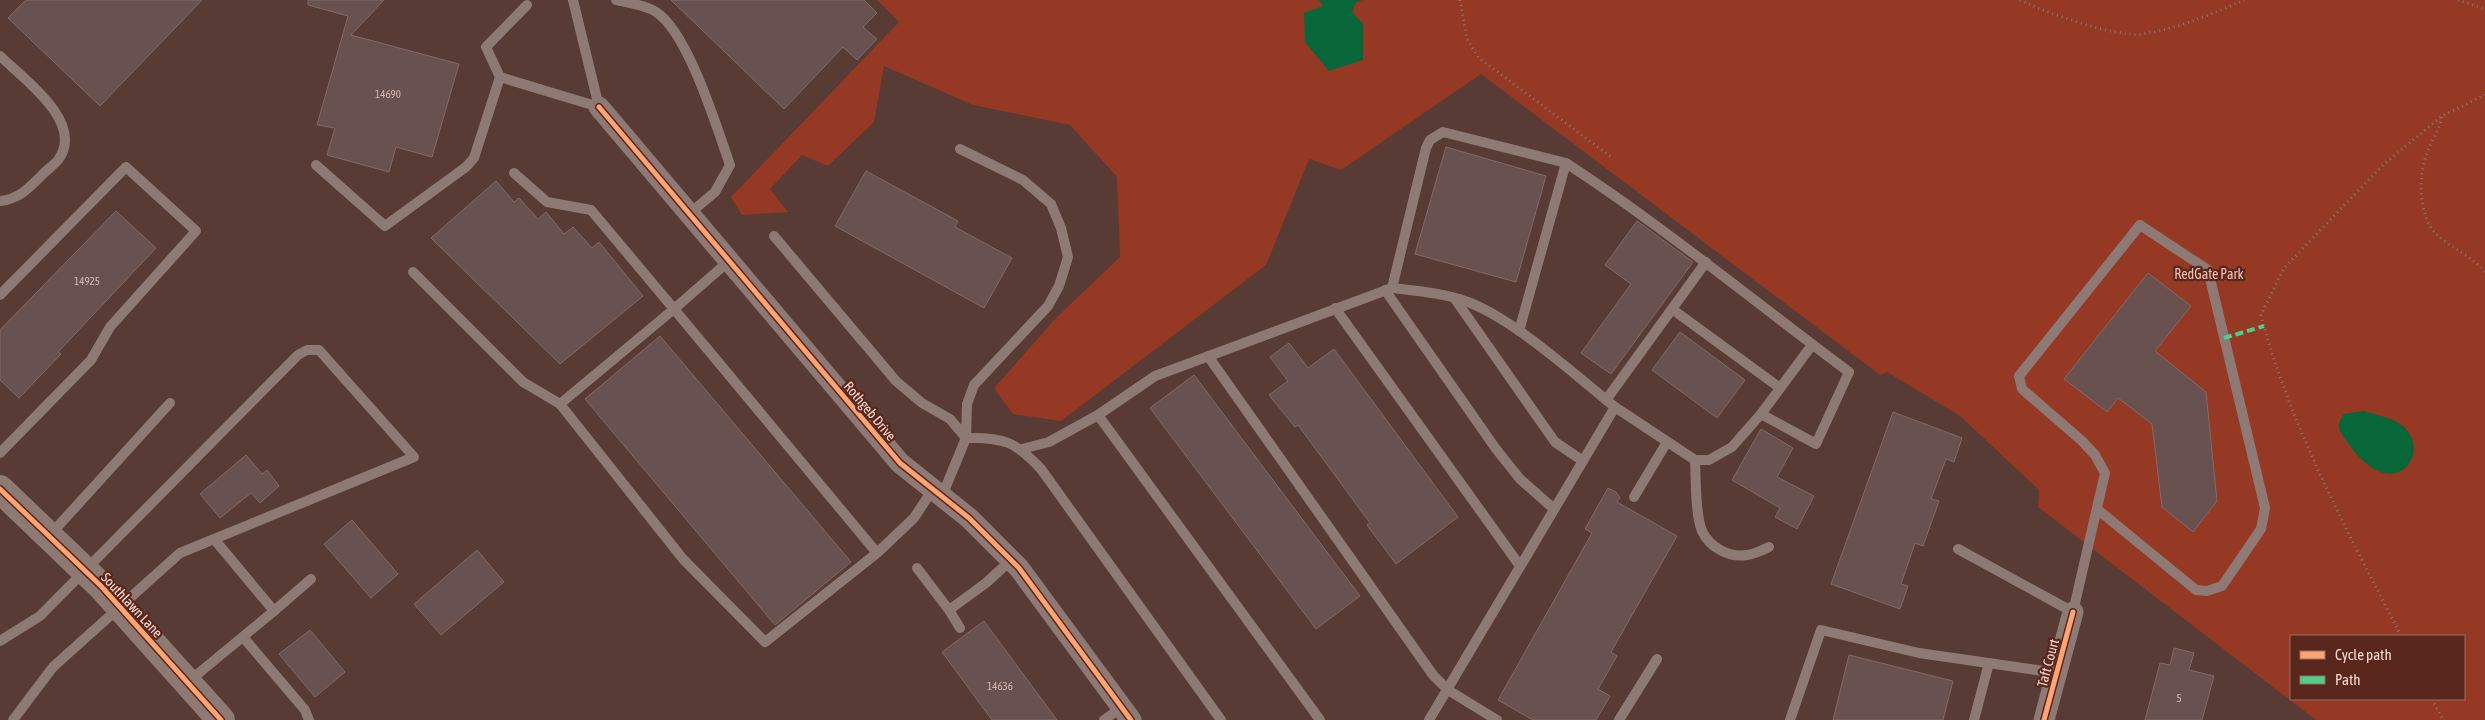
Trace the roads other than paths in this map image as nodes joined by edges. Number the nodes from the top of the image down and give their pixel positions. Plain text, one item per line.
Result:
1 (573, 0) edge
2 (616, 0) edge
3 (527, 6) dead end
4 (0, 56) edge
5 (500, 77) junction
6 (599, 107) junction
7 (960, 149) dead end
8 (1566, 163) junction
9 (316, 165) dead end
10 (514, 172) dead end
11 (0, 201) edge
12 (689, 214) junction
13 (774, 236) dead end
14 (729, 262) junction
15 (1706, 262) junction
16 (413, 272) dead end
17 (1388, 289) junction
18 (0, 295) edge
19 (1455, 299) junction
20 (1335, 308) junction
21 (674, 309) junction
22 (1672, 309) junction
23 (1519, 331) junction
24 (1812, 345) junction
25 (1208, 356) junction
26 (1780, 388) junction
27 (1606, 400) junction
28 (170, 403) dead end
29 (560, 404) junction
30 (1615, 407) junction
31 (1761, 414) junction
32 (1098, 415) junction
33 (966, 438) junction
34 (1667, 442) junction
35 (1022, 448) junction
36 (0, 453) edge
37 (1695, 460) junction
38 (1583, 461) junction
39 (0, 489) edge
40 (938, 493) junction
41 (1634, 497) dead end
42 (1554, 509) junction
43 (2096, 509) junction
44 (49, 536) junction
45 (214, 539) junction
46 (1770, 547) dead end
47 (1958, 550) dead end
48 (877, 553) junction
49 (1011, 560) junction
50 (1520, 566) junction
51 (917, 568) dead end
52 (86, 571) junction
53 (311, 579) dead end
54 (119, 606) junction
55 (949, 610) junction
56 (274, 611) junction
57 (2073, 612) junction
58 (960, 628) dead end
59 (243, 637) junction
60 (0, 641) edge
61 (1657, 658) dead end
62 (1989, 664) junction
63 (2057, 674) junction
64 (188, 682) junction
65 (1448, 690) junction
66 (1126, 714) edge
67 (13, 720) edge
68 (221, 720) edge
69 (308, 720) edge
70 (1104, 720) edge
71 (1221, 720) edge
72 (1320, 720) edge
73 (1429, 720) edge
74 (1497, 720) edge
75 (1619, 720) edge
76 (1790, 720) edge
77 (1974, 720) edge
78 (2044, 720) edge

1 - 6 lane
2 - 12 lane
3 - 5 lane
4 - 11 lane
5 - 6 lane
5 - 9 lane
6 - 12 street, Rothgeb Drive
7 - 33 lane
8 - 15 lane
8 - 17 lane
8 - 23 lane
10 - 21 lane
12 - 14 street, Rothgeb Drive
13 - 33 lane
14 - 21 lane
14 - 40 street, Rothgeb Drive
15 - 22 lane
15 - 24 lane
16 - 29 lane
17 - 19 lane
17 - 20 lane
17 - 42 lane
18 - 36 lane
19 - 23 lane
19 - 38 lane
20 - 25 lane
20 - 50 lane
21 - 29 lane
21 - 48 lane
22 - 26 lane
22 - 27 lane
23 - 27 lane
24 - 26 lane
24 - 31 lane
25 - 32 lane
25 - 65 lane
26 - 31 lane
27 - 30 lane
28 - 44 lane
29 - 48 lane
30 - 34 lane
30 - 38 lane
31 - 37 lane
32 - 35 lane
32 - 72 lane
33 - 35 lane
33 - 40 lane
34 - 37 lane
34 - 41 lane
35 - 71 lane
37 - 46 lane
38 - 42 lane
39 - 44 street, Southlawn Lane
40 - 48 lane
40 - 49 street, Rothgeb Drive
42 - 50 lane
43 - 43 lane
43 - 57 lane
44 - 52 street, Southlawn Lane
45 - 52 lane
45 - 54 lane
45 - 56 lane
47 - 57 lane
49 - 55 lane
49 - 66 street, Rothgeb Drive
50 - 65 lane
51 - 55 lane
52 - 54 street, Southlawn Lane
52 - 60 lane
53 - 56 lane
54 - 64 street, Southlawn Lane
54 - 67 lane
55 - 58 lane
56 - 59 lane
57 - 63 street, Taft Court
59 - 64 lane
59 - 69 lane
61 - 75 lane
62 - 63 lane
62 - 76 lane
62 - 77 lane
63 - 78 street, Taft Court
64 - 68 street, Southlawn Lane
65 - 73 lane
65 - 74 lane
66 - 70 lane

